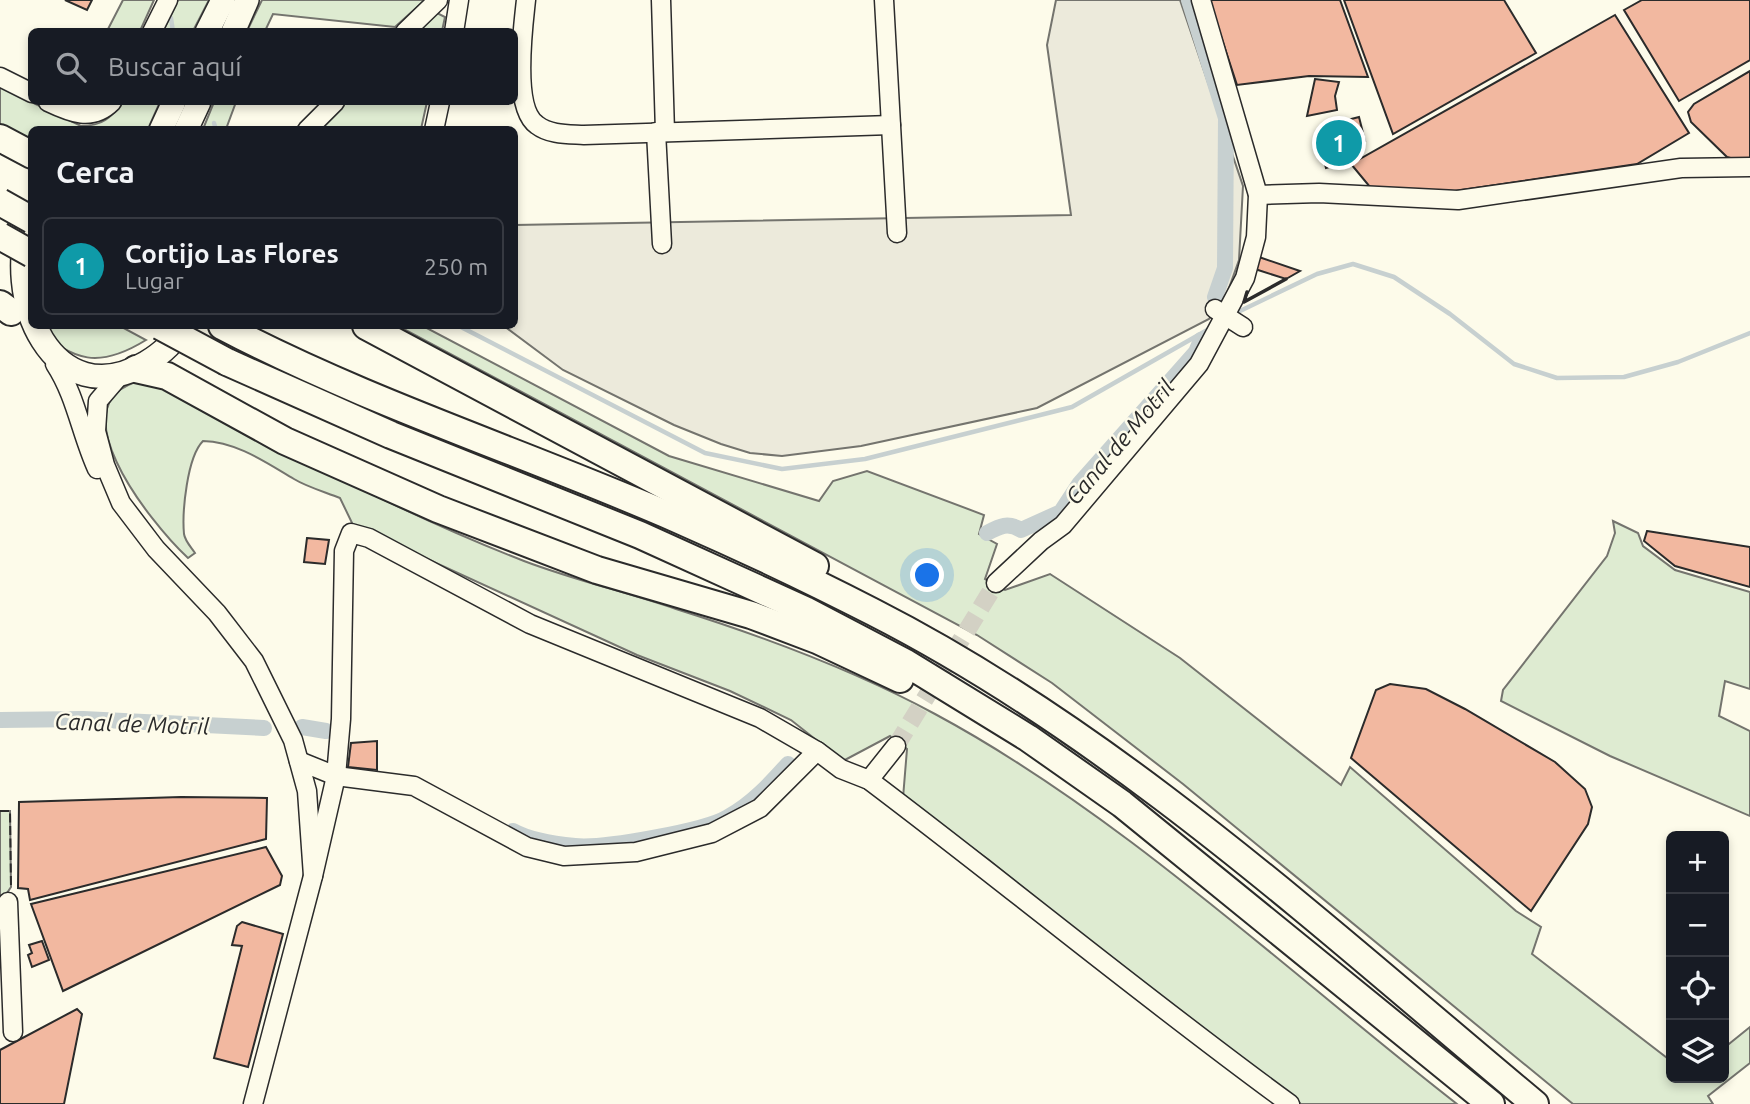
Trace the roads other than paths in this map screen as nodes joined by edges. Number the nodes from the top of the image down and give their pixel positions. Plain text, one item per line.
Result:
1 (168, 0) edge
2 (223, 0) edge
3 (247, 0) edge
4 (438, 0) edge
5 (459, 0) edge
6 (526, 0) edge
7 (661, 0) edge
8 (884, 0) edge
9 (1201, 0) edge
10 (154, 28) edge
11 (209, 28) edge
12 (235, 28) edge
13 (409, 28) edge
14 (455, 28) edge
15 (0, 77) edge
16 (28, 91) edge
17 (56, 105) edge
18 (108, 105) edge
19 (172, 105) edge
20 (198, 105) edge
21 (332, 105) edge
22 (439, 105) edge
23 (891, 125) junction
24 (162, 126) edge
25 (188, 126) edge
26 (311, 126) edge
27 (435, 126) edge
28 (661, 132) junction
29 (0, 138) edge
30 (28, 153) edge
31 (1750, 167) edge
32 (1258, 195) junction
33 (0, 202) edge
34 (28, 216) edge
35 (28, 222) edge
36 (897, 233) dead end
37 (0, 236) edge
38 (662, 244) dead end
39 (28, 252) edge
40 (6, 308) edge
41 (1220, 313) junction
42 (1243, 327) dead end
43 (166, 329) edge
44 (181, 329) edge
45 (372, 329) edge
46 (231, 330) edge
47 (55, 364) junction
48 (129, 371) junction
49 (121, 503) junction
50 (996, 583) tunnel mouth
51 (921, 639) junction
52 (1028, 738) junction
53 (896, 746) tunnel mouth
54 (817, 751) junction
55 (299, 761) junction
56 (336, 776) junction
57 (869, 780) junction
58 (313, 876) junction
59 (8, 902) dead end
60 (13, 1031) dead end
61 (253, 1104) edge
62 (1290, 1104) edge
63 (1491, 1104) edge
64 (1535, 1104) edge

1 - 10 street
2 - 11 main road
3 - 12 main road
4 - 13 street
5 - 14 street
6 - 28 street
7 - 28 street
8 - 23 street
9 - 32 street
15 - 16 street
17 - 18 street
19 - 24 main road
20 - 25 main road
21 - 26 street
22 - 27 street
23 - 28 street
23 - 36 street
28 - 38 street
29 - 30 highway
31 - 32 street
32 - 41 street
33 - 34 highway, bridge
35 - 40 main road
37 - 39 highway, bridge
40 - 47 main road
41 - 42 street
41 - 50 street
43 - 52 highway, bridge
44 - 48 main road
45 - 51 highway
46 - 51 highway
47 - 48 main road
47 - 49 street
48 - 49 street
48 - 52 highway
49 - 55 street
51 - 64 highway
52 - 63 highway
53 - 57 street
54 - 56 street
54 - 56 street
54 - 57 street
55 - 56 street
55 - 58 street
56 - 58 street
57 - 62 street
58 - 61 street
59 - 60 street

